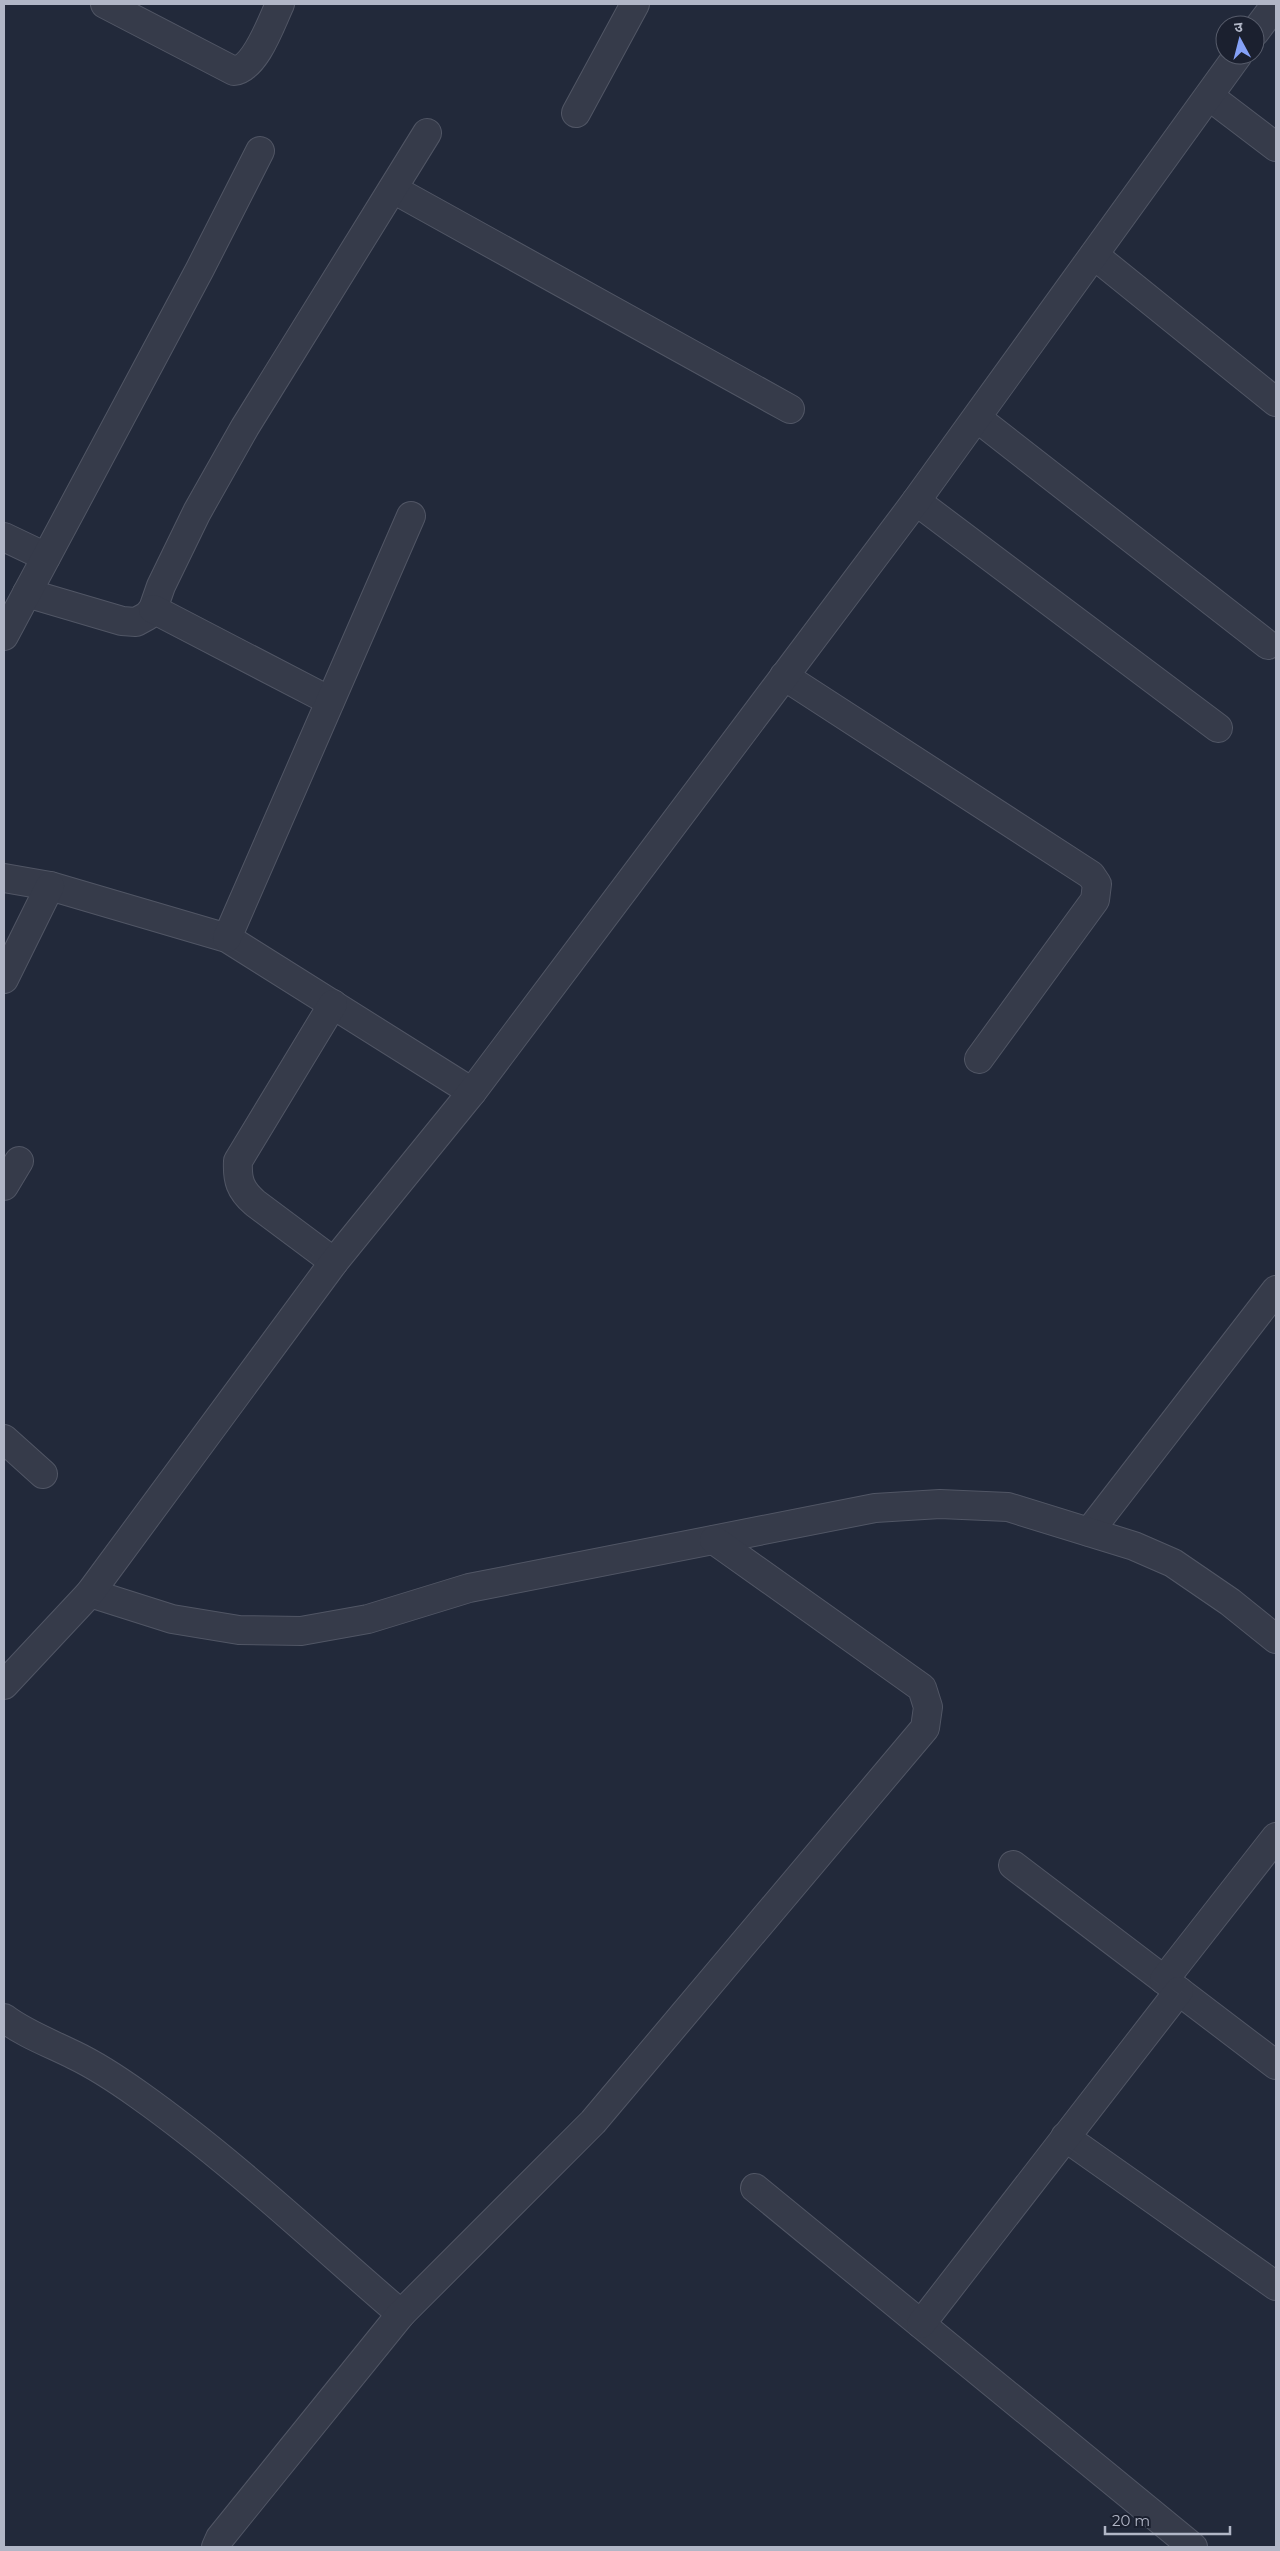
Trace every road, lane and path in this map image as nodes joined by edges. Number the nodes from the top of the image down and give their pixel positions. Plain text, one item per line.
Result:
1 (105, 4) edge
2 (280, 4) edge
3 (635, 4) edge
4 (1276, 4) edge
5 (1265, 19) edge
6 (1231, 65) edge
7 (1209, 96) junction
8 (576, 113) dead end
9 (427, 133) dead end
10 (1276, 147) edge
11 (260, 151) dead end
12 (393, 189) junction
13 (1094, 255) junction
14 (1276, 402) edge
15 (790, 408) dead end
16 (977, 418) junction
17 (916, 501) junction
18 (411, 516) dead end
19 (4, 537) edge
20 (46, 556) junction
21 (27, 593) junction
22 (153, 609) junction
23 (4, 636) edge
24 (1268, 645) dead end
25 (784, 676) junction
26 (330, 701) junction
27 (1218, 728) dead end
28 (4, 878) edge
29 (50, 886) junction
30 (227, 938) junction
31 (4, 979) edge
32 (333, 1004) junction
33 (979, 1058) dead end
34 (472, 1092) junction
35 (19, 1161) dead end
36 (4, 1186) edge
37 (334, 1262) junction
38 (1276, 1290) edge
39 (4, 1439) edge
40 (43, 1474) dead end
41 (1089, 1532) junction
42 (714, 1540) junction
43 (90, 1593) junction
44 (1276, 1639) edge
45 (4, 1685) edge
46 (1276, 1836) edge
47 (1013, 1865) dead end
48 (1172, 1986) junction
49 (4, 2018) edge
50 (1276, 2065) edge
51 (1065, 2137) junction
52 (755, 2188) dead end
53 (1276, 2286) edge
54 (401, 2314) junction
55 (921, 2324) junction
56 (216, 2547) edge
57 (1193, 2547) edge

1 - 2 street
3 - 8 street
4 - 5 street
6 - 7 street
7 - 10 street
7 - 13 street
9 - 12 street
11 - 20 street
12 - 15 street
12 - 22 street
13 - 14 street
13 - 16 street
16 - 17 street
16 - 24 street
17 - 25 street
17 - 27 street
18 - 26 street
19 - 20 street
20 - 21 street
21 - 22 street
21 - 23 street
22 - 26 street
25 - 33 street
25 - 34 street
26 - 30 street
28 - 29 street
29 - 30 street
29 - 31 street
30 - 32 street
32 - 34 street
32 - 37 street
34 - 37 street
35 - 36 street
37 - 43 street
38 - 41 street
39 - 40 street
41 - 42 street
41 - 44 street
42 - 43 street
42 - 54 street
43 - 45 street
46 - 48 street
47 - 48 street
48 - 50 street
48 - 51 street
49 - 54 street
51 - 53 street
51 - 55 street
52 - 55 street
54 - 56 street
55 - 57 street

